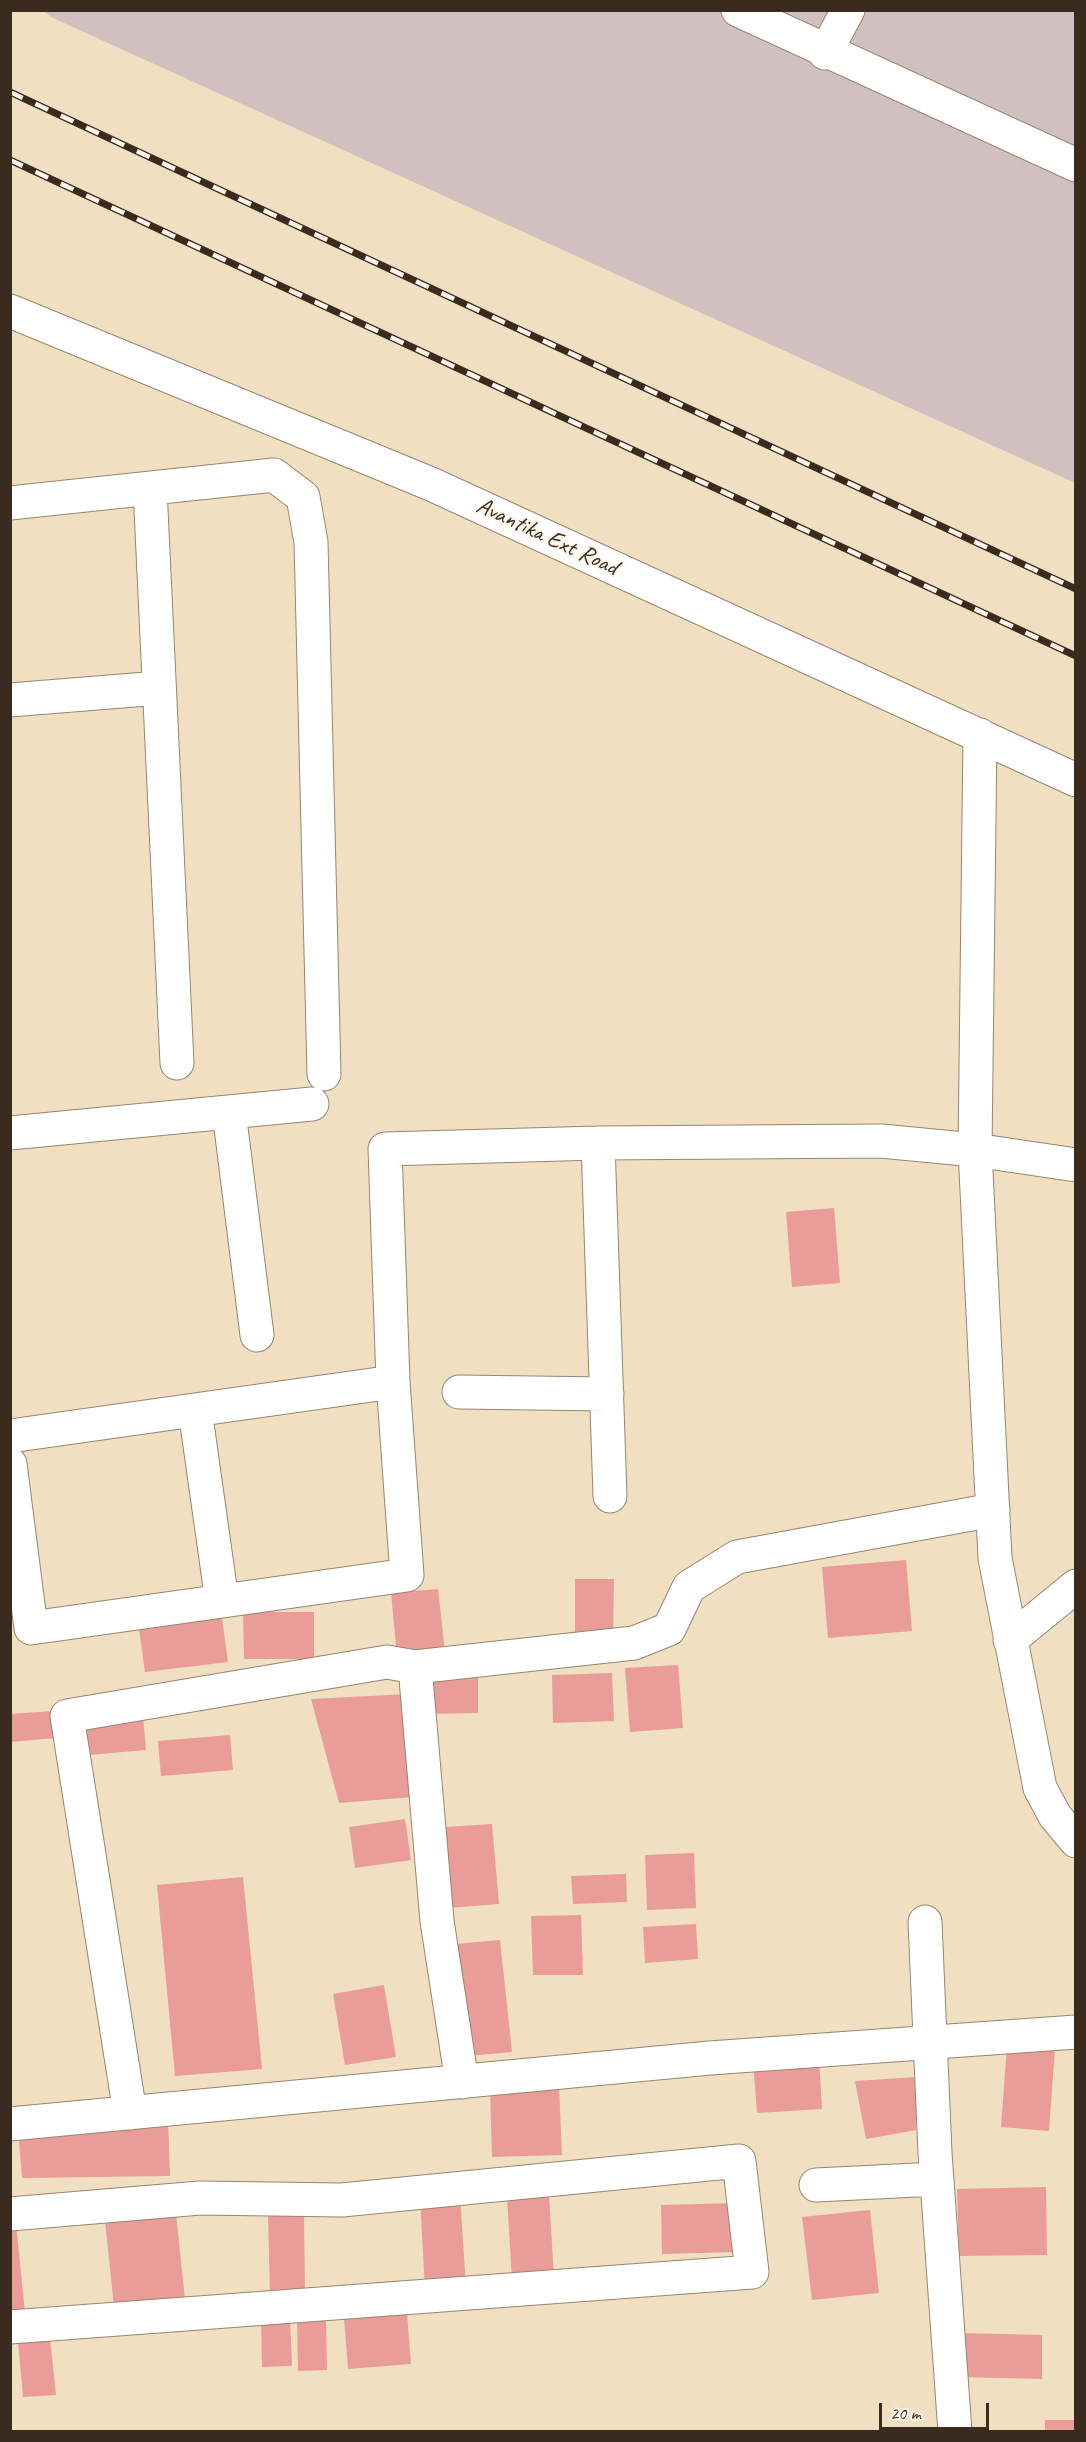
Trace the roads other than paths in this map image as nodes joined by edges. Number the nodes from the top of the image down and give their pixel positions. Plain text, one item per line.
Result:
1 (738, 10) edge
2 (848, 10) edge
3 (825, 53) junction
4 (1076, 165) edge
5 (10, 311) edge
6 (150, 488) junction
7 (10, 502) edge
8 (159, 688) junction
9 (10, 700) edge
10 (980, 735) junction
11 (1076, 780) edge
12 (177, 1063) dead end
13 (324, 1074) dead end
14 (312, 1104) dead end
15 (229, 1112) junction
16 (10, 1133) edge
17 (598, 1143) junction
18 (975, 1150) junction
19 (1076, 1165) edge
20 (257, 1335) dead end
21 (393, 1382) junction
22 (459, 1392) dead end
23 (607, 1394) junction
24 (195, 1410) junction
25 (10, 1436) edge
26 (10, 1464) edge
27 (610, 1496) dead end
28 (993, 1510) junction
29 (1076, 1586) edge
30 (222, 1601) junction
31 (1010, 1640) junction
32 (415, 1667) junction
33 (1076, 1841) edge
34 (925, 1922) dead end
35 (1076, 2032) edge
36 (929, 2043) junction
37 (462, 2082) junction
38 (130, 2113) junction
39 (10, 2124) edge
40 (937, 2179) junction
41 (816, 2185) dead end
42 (10, 2214) edge
43 (10, 2327) edge
44 (955, 2432) edge

1 - 3 street
2 - 3 street
3 - 4 street
5 - 10 street, Avantika Ext Road
6 - 7 street
6 - 8 street
6 - 13 street
8 - 9 street
8 - 12 street
10 - 11 street, Avantika Ext Road
10 - 18 street
14 - 15 street
15 - 16 street
15 - 20 street
17 - 18 street
17 - 21 street
17 - 23 street
18 - 19 street
18 - 28 street
21 - 24 street
21 - 30 street
22 - 23 street
23 - 27 street
24 - 25 street
24 - 30 street
26 - 30 street
28 - 31 street
28 - 32 street
29 - 31 street
31 - 33 street
32 - 37 street
32 - 38 street
34 - 36 street
35 - 36 street
36 - 37 street
36 - 40 street
37 - 38 street
38 - 39 street
40 - 41 street
40 - 44 street
42 - 43 street

